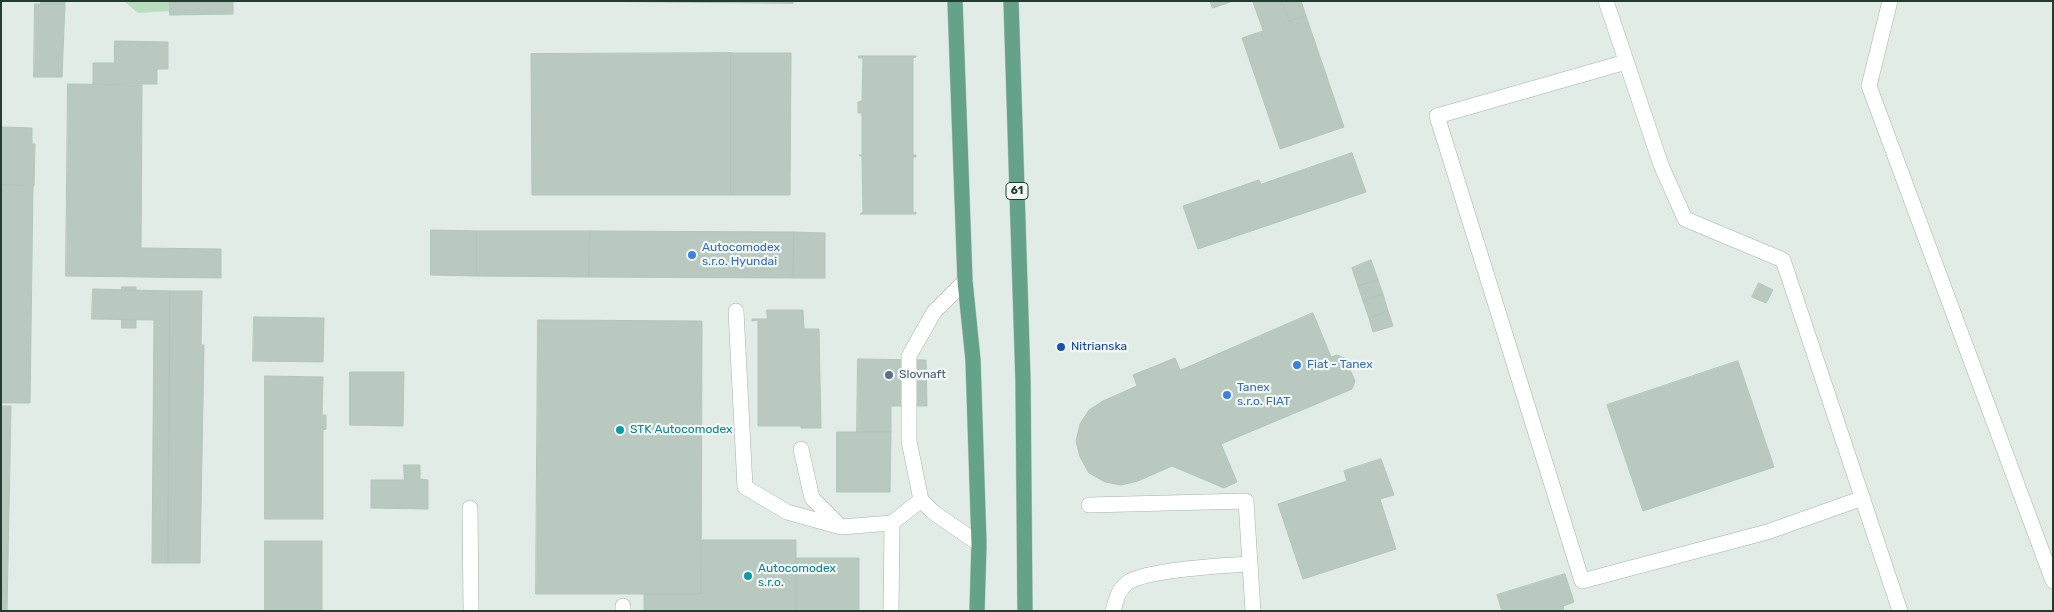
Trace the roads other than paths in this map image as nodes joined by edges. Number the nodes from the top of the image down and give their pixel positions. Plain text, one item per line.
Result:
1 (955, 1) edge
2 (1011, 1) edge
3 (1606, 1) edge
4 (1890, 1) edge
5 (1626, 62) junction
6 (965, 281) junction
7 (736, 311) dead end
8 (802, 449) dead end
9 (1863, 498) junction
10 (921, 500) junction
11 (1089, 505) dead end
12 (470, 508) dead end
13 (892, 523) junction
14 (841, 527) junction
15 (979, 544) junction
16 (1250, 564) junction
17 (2053, 581) edge
18 (471, 611) edge
19 (891, 611) edge
20 (977, 611) edge
21 (1025, 611) edge
22 (1114, 611) edge
23 (1253, 611) edge
24 (1900, 611) edge

1 - 6 main road
2 - 21 main road, 61
3 - 5 lane
4 - 17 lane
5 - 9 lane
5 - 9 lane
6 - 10 lane
6 - 15 main road
7 - 14 lane
8 - 14 lane
9 - 24 lane
10 - 13 lane
10 - 15 lane
11 - 16 lane
12 - 18 lane
13 - 14 lane
13 - 19 lane
15 - 20 main road
16 - 22 lane
16 - 23 lane

